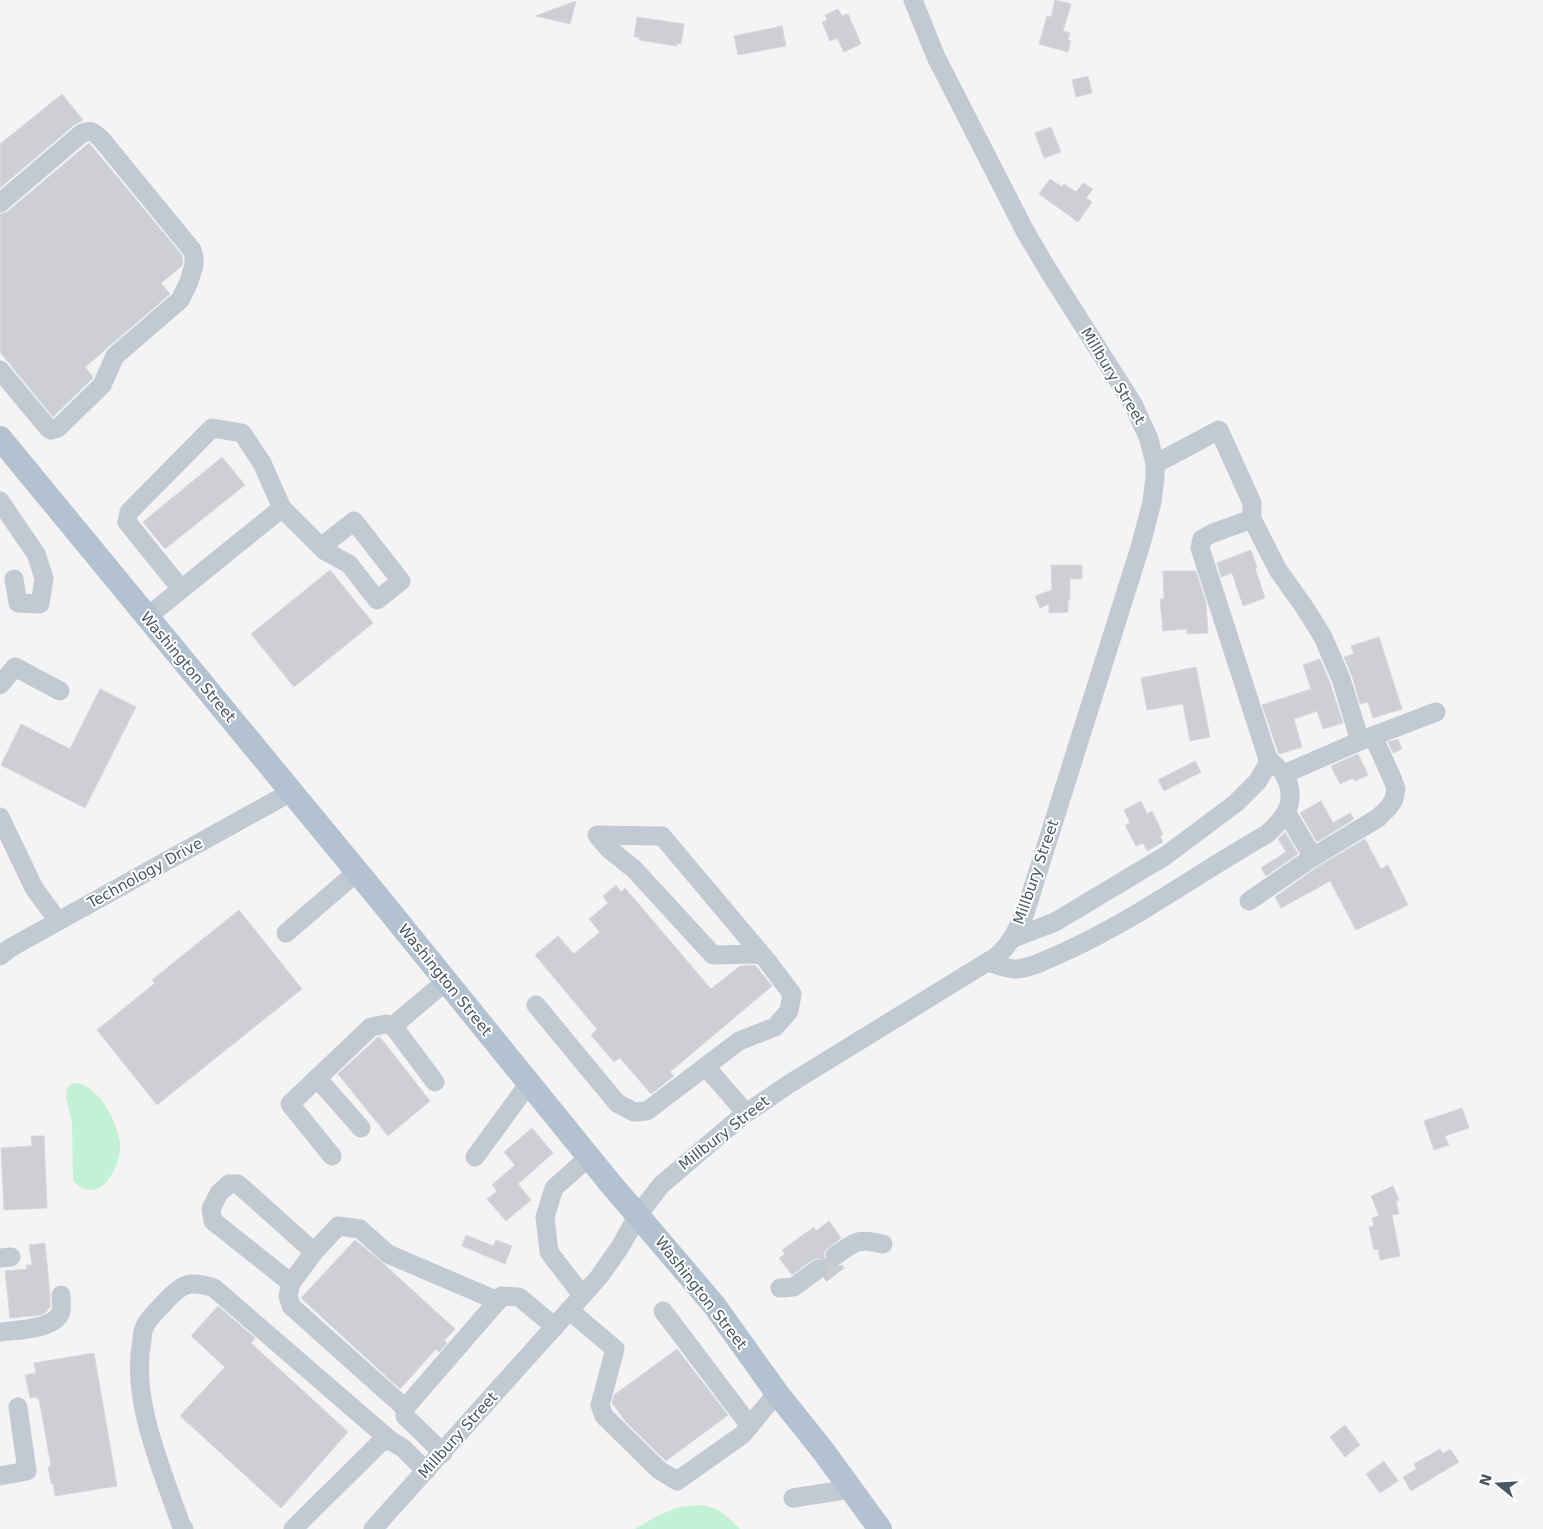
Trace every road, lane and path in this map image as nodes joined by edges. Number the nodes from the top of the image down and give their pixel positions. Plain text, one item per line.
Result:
1 (913, 0) edge
2 (0, 203) edge
3 (0, 370) edge
4 (0, 438) edge
5 (1154, 464) junction
6 (0, 501) edge
7 (282, 508) junction
8 (1252, 519) junction
9 (321, 547) dead end
10 (14, 579) dead end
11 (180, 589) junction
12 (147, 617) junction
13 (0, 685) edge
14 (60, 690) dead end
15 (1436, 712) dead end
16 (1367, 738) junction
17 (1270, 760) junction
18 (1284, 774) junction
19 (291, 792) junction
20 (1286, 812) junction
21 (0, 817) edge
22 (1313, 857) junction
23 (357, 872) junction
24 (1249, 901) dead end
25 (58, 922) junction
26 (286, 933) dead end
27 (1013, 938) junction
28 (761, 954) junction
29 (0, 956) edge
30 (989, 962) junction
31 (446, 981) junction
32 (536, 1005) dead end
33 (393, 1026) junction
34 (706, 1067) junction
35 (317, 1078) junction
36 (435, 1082) dead end
37 (529, 1083) junction
38 (746, 1113) junction
39 (361, 1128) dead end
40 (332, 1156) dead end
41 (475, 1157) dead end
42 (588, 1157) junction
43 (638, 1215) junction
44 (876, 1243) dead end
45 (314, 1252) junction
46 (839, 1260) tunnel mouth
47 (821, 1274) tunnel mouth
48 (291, 1283) junction
49 (789, 1288) dead end
50 (61, 1295) dead end
51 (582, 1295) junction
52 (498, 1301) junction
53 (569, 1310) junction
54 (663, 1311) dead end
55 (555, 1327) junction
56 (0, 1332) edge
57 (776, 1393) junction
58 (18, 1406) dead end
59 (404, 1408) junction
60 (750, 1426) junction
61 (391, 1441) junction
62 (443, 1453) junction
63 (426, 1471) junction
64 (0, 1476) edge
65 (851, 1489) junction
66 (793, 1498) dead end
67 (184, 1529) edge
68 (293, 1529) edge
69 (373, 1529) edge
70 (880, 1529) edge

1 - 5 street, Millbury Street
2 - 3 street
4 - 12 main road, Washington Street
5 - 8 street
5 - 27 street, Millbury Street
6 - 10 street
7 - 9 street
7 - 11 street
7 - 11 street
8 - 16 street
8 - 17 street
11 - 12 street
12 - 19 main road, Washington Street
13 - 14 street
15 - 16 street
16 - 18 street
16 - 22 street
17 - 18 street
17 - 27 street
18 - 20 street
19 - 23 main road, Washington Street
19 - 25 street, Technology Drive
20 - 22 street
20 - 30 street
21 - 25 street
22 - 24 street
23 - 26 street
23 - 31 main road, Washington Street
25 - 29 street, Technology Drive
27 - 30 street, Millbury Street
28 - 28 street
28 - 34 street
30 - 38 street, Millbury Street
31 - 33 street
31 - 37 main road, Washington Street
32 - 34 street
33 - 35 street
33 - 36 street
34 - 38 street
35 - 39 street
35 - 40 street
37 - 41 street
37 - 42 main road, Washington Street
38 - 43 street, Millbury Street
42 - 43 main road, Washington Street
42 - 51 street
43 - 51 street, Millbury Street
43 - 57 main road, Washington Street
44 - 46 street
45 - 48 street
45 - 48 street
45 - 52 street
47 - 49 street
48 - 59 street
50 - 56 street
51 - 53 street, Millbury Street
52 - 55 street
52 - 59 street
53 - 55 street, Millbury Street
53 - 60 street
54 - 60 street
55 - 62 street, Millbury Street
57 - 60 street
57 - 65 main road, Washington Street
58 - 64 street
59 - 62 street
61 - 63 street
61 - 67 street
61 - 68 street
62 - 63 street, Millbury Street
63 - 69 street, Millbury Street
65 - 66 street
65 - 70 main road, Washington Street

